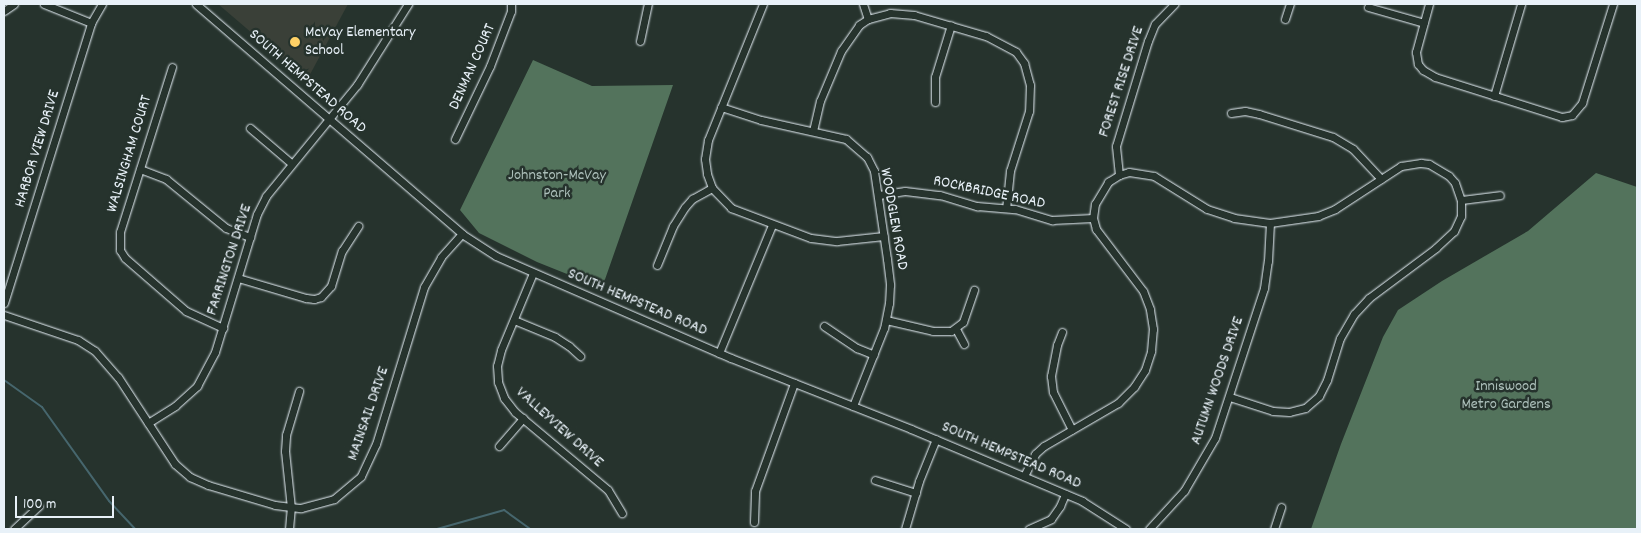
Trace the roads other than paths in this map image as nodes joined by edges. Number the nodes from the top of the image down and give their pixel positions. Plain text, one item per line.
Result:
1 (13, 4) edge
2 (44, 4) edge
3 (102, 4) edge
4 (196, 4) edge
5 (408, 4) edge
6 (511, 4) edge
7 (648, 4) edge
8 (763, 4) edge
9 (863, 4) edge
10 (1174, 4) edge
11 (1290, 4) edge
12 (1429, 4) edge
13 (1521, 4) edge
14 (1613, 4) edge
15 (1165, 6) edge
16 (1368, 7) dead end
17 (4, 11) edge
18 (868, 19) junction
19 (1285, 19) dead end
20 (91, 23) junction
21 (1424, 24) junction
22 (951, 25) junction
23 (640, 41) dead end
24 (172, 67) dead end
25 (1494, 96) junction
26 (935, 102) dead end
27 (721, 107) junction
28 (1232, 113) dead end
29 (330, 120) junction
30 (250, 128) dead end
31 (813, 131) junction
32 (455, 139) dead end
33 (291, 163) junction
34 (140, 169) junction
35 (1119, 175) junction
36 (1381, 179) junction
37 (712, 188) junction
38 (879, 194) junction
39 (1500, 194) dead end
40 (1461, 200) junction
41 (1006, 207) junction
42 (1093, 218) junction
43 (1270, 223) junction
44 (772, 225) junction
45 (358, 226) dead end
46 (462, 234) junction
47 (884, 236) junction
48 (250, 237) junction
49 (657, 265) dead end
50 (533, 273) junction
51 (238, 278) junction
52 (974, 290) dead end
53 (4, 303) edge
54 (4, 315) edge
55 (514, 320) junction
56 (886, 320) junction
57 (824, 326) dead end
58 (223, 328) junction
59 (956, 329) junction
60 (1062, 332) dead end
61 (964, 344) dead end
62 (719, 353) junction
63 (874, 355) junction
64 (580, 356) dead end
65 (794, 383) junction
66 (299, 391) dead end
67 (1230, 397) junction
68 (853, 406) junction
69 (523, 418) junction
70 (148, 423) junction
71 (1072, 430) junction
72 (936, 439) junction
73 (499, 446) dead end
74 (1024, 476) junction
75 (875, 480) dead end
76 (916, 493) junction
77 (1065, 494) junction
78 (39, 506) dead end
79 (291, 508) junction
80 (1281, 508) dead end
81 (622, 513) dead end
82 (754, 522) dead end
83 (14, 529) edge
84 (289, 529) edge
85 (905, 529) edge
86 (1028, 529) edge
87 (1126, 529) edge
88 (1149, 529) edge
89 (1274, 529) edge

1 - 17 street
2 - 20 street
3 - 20 street, HARBOR VIEW DRIVE
4 - 29 street, SOUTH HEMPSTEAD ROAD
5 - 29 street, FARRINGTON DRIVE
6 - 32 street, DENMAN COURT
7 - 23 street
8 - 27 street
9 - 18 street
10 - 15 street, FOREST RISE DRIVE
11 - 19 street
12 - 21 street
13 - 25 street
14 - 25 street
15 - 35 street, FOREST RISE DRIVE
16 - 21 street
18 - 22 street
18 - 31 street
20 - 53 street, HARBOR VIEW DRIVE
21 - 25 street
22 - 26 street
22 - 41 street
24 - 34 street, WALSINGHAM COURT
27 - 31 street, WOODGLEN ROAD
27 - 37 street
28 - 36 street
29 - 33 street, FARRINGTON DRIVE
29 - 46 street, SOUTH HEMPSTEAD ROAD
30 - 33 street
31 - 38 street, WOODGLEN ROAD
33 - 48 street, FARRINGTON DRIVE
34 - 48 street
34 - 58 street, WALSINGHAM COURT
35 - 42 street
35 - 43 street
36 - 40 street
36 - 43 street
37 - 44 street
37 - 49 street
38 - 41 street, ROCKBRIDGE ROAD
38 - 47 street, WOODGLEN ROAD
39 - 40 street
40 - 67 street
41 - 42 street, ROCKBRIDGE ROAD
42 - 71 street
43 - 67 street, AUTUMN WOODS DRIVE
44 - 47 street
44 - 62 street
45 - 51 street
46 - 50 street, SOUTH HEMPSTEAD ROAD
46 - 79 street, MAINSAIL DRIVE
47 - 56 street, WOODGLEN ROAD
48 - 51 street, FARRINGTON DRIVE
50 - 55 street, VALLEYVIEW DRIVE
50 - 62 street, SOUTH HEMPSTEAD ROAD
51 - 58 street, FARRINGTON DRIVE
52 - 59 street
54 - 70 street, MAINSAIL DRIVE
55 - 64 street
55 - 69 street, VALLEYVIEW DRIVE
56 - 59 street
56 - 63 street, WOODGLEN ROAD
57 - 63 street
58 - 70 street, FARRINGTON DRIVE
59 - 61 street
60 - 71 street
62 - 65 street, SOUTH HEMPSTEAD ROAD
63 - 68 street, WOODGLEN ROAD
65 - 68 street, SOUTH HEMPSTEAD ROAD
65 - 82 street
66 - 79 street
67 - 88 street, AUTUMN WOODS DRIVE
68 - 72 street, SOUTH HEMPSTEAD ROAD
69 - 73 street
69 - 81 street, VALLEYVIEW DRIVE
70 - 79 street, MAINSAIL DRIVE
71 - 74 street
72 - 74 street, SOUTH HEMPSTEAD ROAD
72 - 76 street
74 - 77 street, SOUTH HEMPSTEAD ROAD
75 - 76 street
76 - 85 street
77 - 86 street
77 - 87 street, SOUTH HEMPSTEAD ROAD
78 - 83 street
79 - 84 street
80 - 89 street

